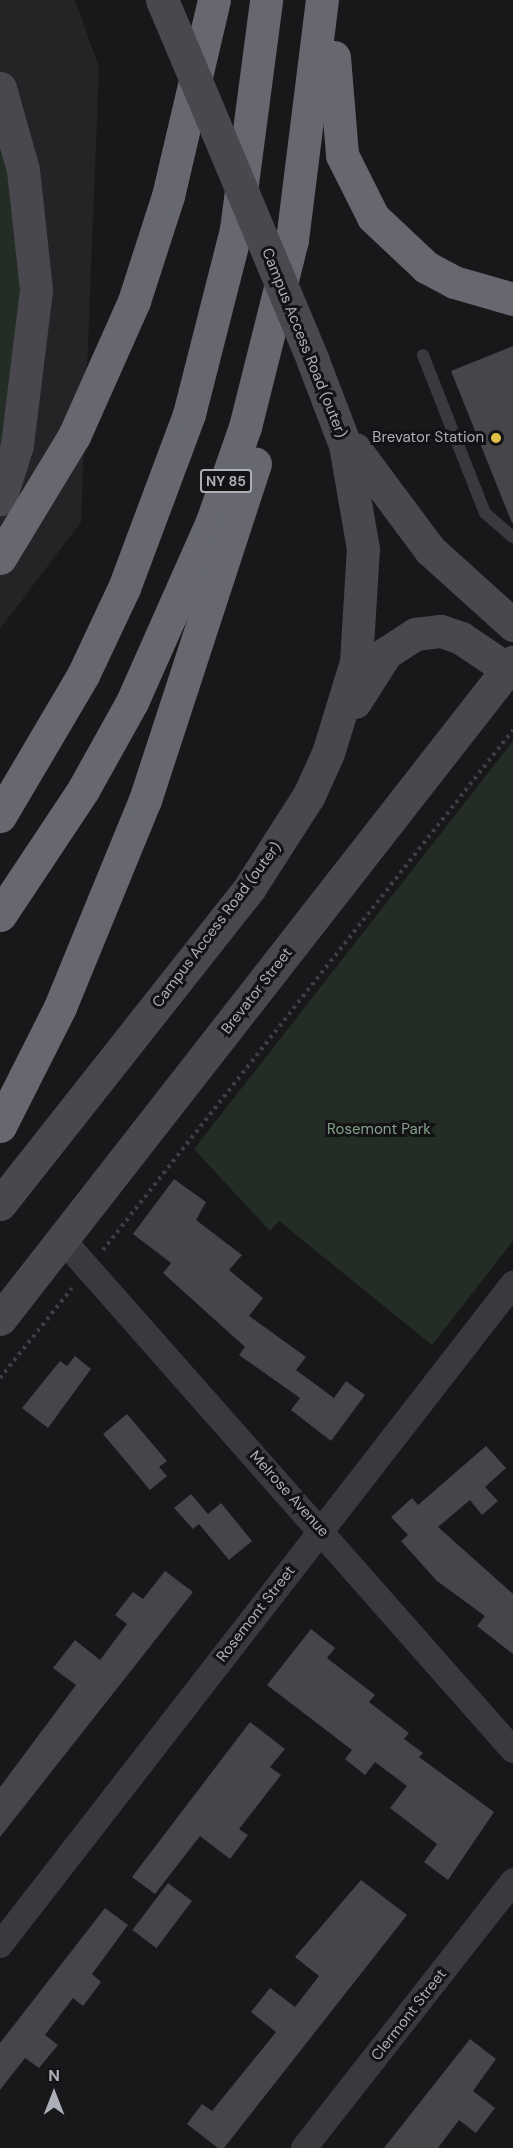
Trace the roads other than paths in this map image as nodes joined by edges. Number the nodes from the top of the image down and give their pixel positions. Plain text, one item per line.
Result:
1 (162, 0) edge
2 (214, 0) edge
3 (266, 0) edge
4 (322, 0) edge
5 (333, 0) edge
6 (0, 88) edge
7 (292, 240) junction
8 (513, 299) edge
9 (423, 355) dead end
10 (313, 361) junction
11 (0, 499) edge
12 (513, 537) edge
13 (0, 558) edge
14 (513, 625) edge
15 (510, 665) edge
16 (334, 737) junction
17 (0, 816) edge
18 (0, 915) edge
19 (0, 1126) edge
20 (0, 1204) edge
21 (63, 1240) junction
22 (513, 1284) edge
23 (0, 1319) edge
24 (321, 1529) junction
25 (513, 1750) edge
26 (513, 1881) edge
27 (0, 1945) edge
28 (304, 2148) edge

1 - 10 street, Campus Access Road (outer), bridge
2 - 13 highway
3 - 17 highway
4 - 7 highway, NY 85
5 - 8 highway
6 - 11 street
7 - 18 highway, NY 85
7 - 19 highway
9 - 12 lane
10 - 14 street
10 - 16 street, Campus Access Road (outer)
15 - 16 street
15 - 21 street, Brevator Street
16 - 20 street, Campus Access Road (outer)
21 - 23 street, Brevator Street
21 - 24 street, Melrose Avenue
22 - 24 street, Rosemont Street
24 - 25 street, Melrose Avenue
24 - 27 street, Rosemont Street
26 - 28 street, Clermont Street

